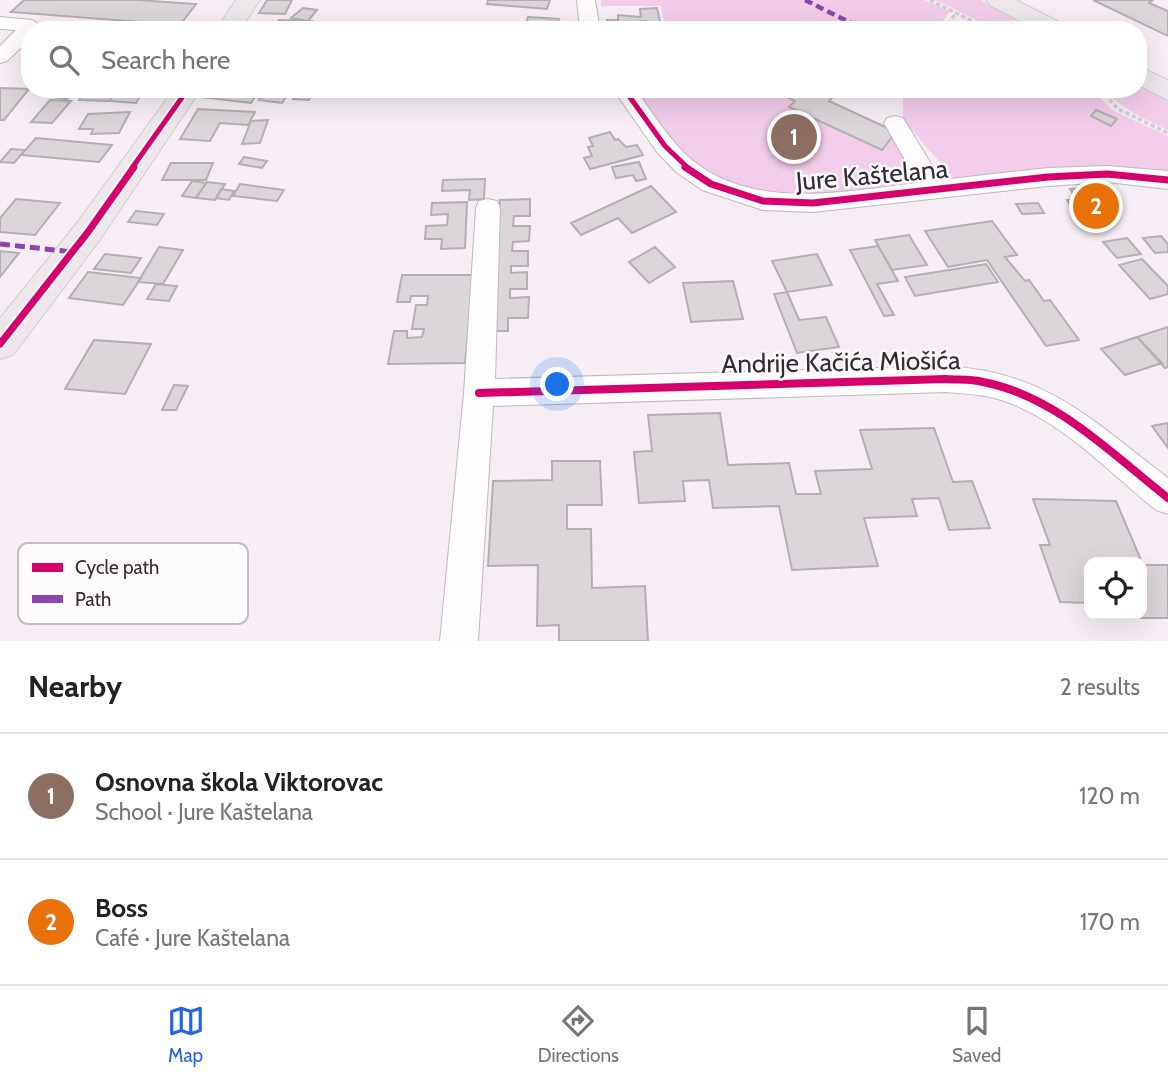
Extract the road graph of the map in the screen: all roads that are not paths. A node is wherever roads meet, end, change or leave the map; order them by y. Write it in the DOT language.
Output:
graph roads {
  1 [pos="248,0"];
  2 [pos="586,0"];
  3 [pos="998,0"];
  4 [pos="234,21"];
  5 [pos="589,21"];
  6 [pos="1039,21"];
  7 [pos="0,23"];
  8 [pos="21,25"];
  9 [pos="21,37"];
  10 [pos="0,57"];
  11 [pos="1147,79"];
  12 [pos="1168,91"];
  13 [pos="182,98"];
  14 [pos="630,98"];
  15 [pos="895,123"];
  16 [pos="1164,185"];
  17 [pos="935,191"];
  18 [pos="488,208"];
  19 [pos="0,344"];
  20 [pos="479,393"];
  21 [pos="1168,498"];
  22 [pos="458,641"];
  1 -- 4 [label="main road"];
  2 -- 5 [label="street"];
  3 -- 6 [label="main road"];
  7 -- 8 [label="street"];
  9 -- 10 [label="street"];
  11 -- 12 [label="main road"];
  13 -- 19 [label="main road"];
  14 -- 17 [label="street, Jure Kaštelana"];
  15 -- 17 [label="street"];
  16 -- 17 [label="street, Jure Kaštelana"];
  18 -- 20 [label="street"];
  20 -- 21 [label="street, Andrije Kačića Miošića"];
  20 -- 22 [label="street"];
}
